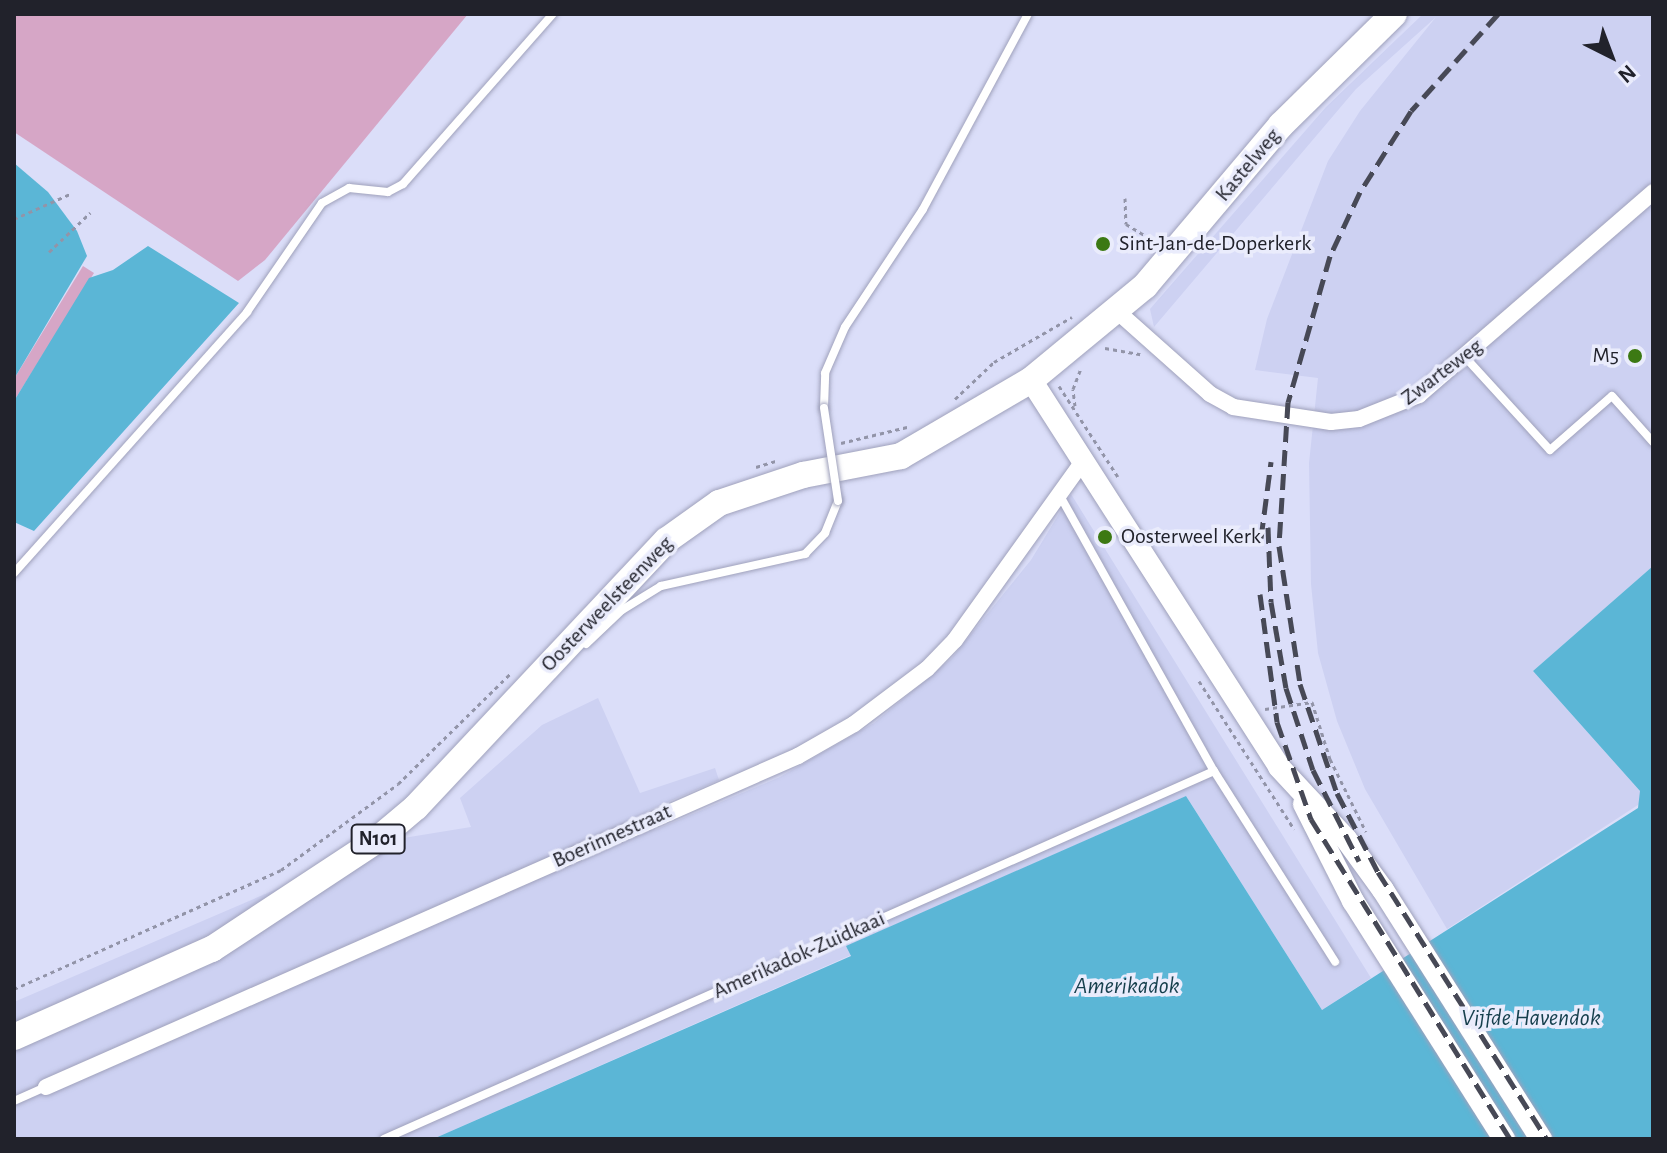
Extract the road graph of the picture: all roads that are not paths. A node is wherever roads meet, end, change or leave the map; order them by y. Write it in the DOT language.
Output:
graph roads {
  1 [pos="553,14"];
  2 [pos="1028,14"];
  3 [pos="1394,14"];
  4 [pos="1653,192"];
  5 [pos="1118,312"];
  6 [pos="1465,357"];
  7 [pos="1031,380"];
  8 [pos="1653,442"];
  9 [pos="1083,461"];
  10 [pos="1059,494"];
  11 [pos="14,573"];
  12 [pos="1214,771"];
  13 [pos="1299,792"];
  14 [pos="250,925"];
  15 [pos="1335,962"];
  16 [pos="14,1037"];
  17 [pos="46,1087"];
  18 [pos="14,1101"];
  19 [pos="384,1139"];
  20 [pos="1504,1139"];
  21 [pos="1541,1139"];
  1 -- 11 [label="lane"];
  2 -- 14 [label="lane, bridge"];
  3 -- 5 [label="main road, Kastelweg"];
  4 -- 6 [label="street, Zwarteweg"];
  5 -- 6 [label="street, Zwarteweg"];
  5 -- 7 [label="main road, Kastelweg"];
  6 -- 8 [label="lane"];
  7 -- 9 [label="main road"];
  7 -- 14 [label="main road, Oosterweelsteenweg / N101"];
  9 -- 10 [label="street, Boerinnestraat"];
  9 -- 13 [label="main road"];
  10 -- 12 [label="lane"];
  10 -- 17 [label="street, Boerinnestraat"];
  12 -- 15 [label="lane"];
  12 -- 19 [label="lane, Amerikadok-Zuidkaai"];
  13 -- 20 [label="main road"];
  13 -- 21 [label="main road"];
  14 -- 16 [label="main road, Oosterweelsteenweg / N101"];
  17 -- 18 [label="lane"];
}
